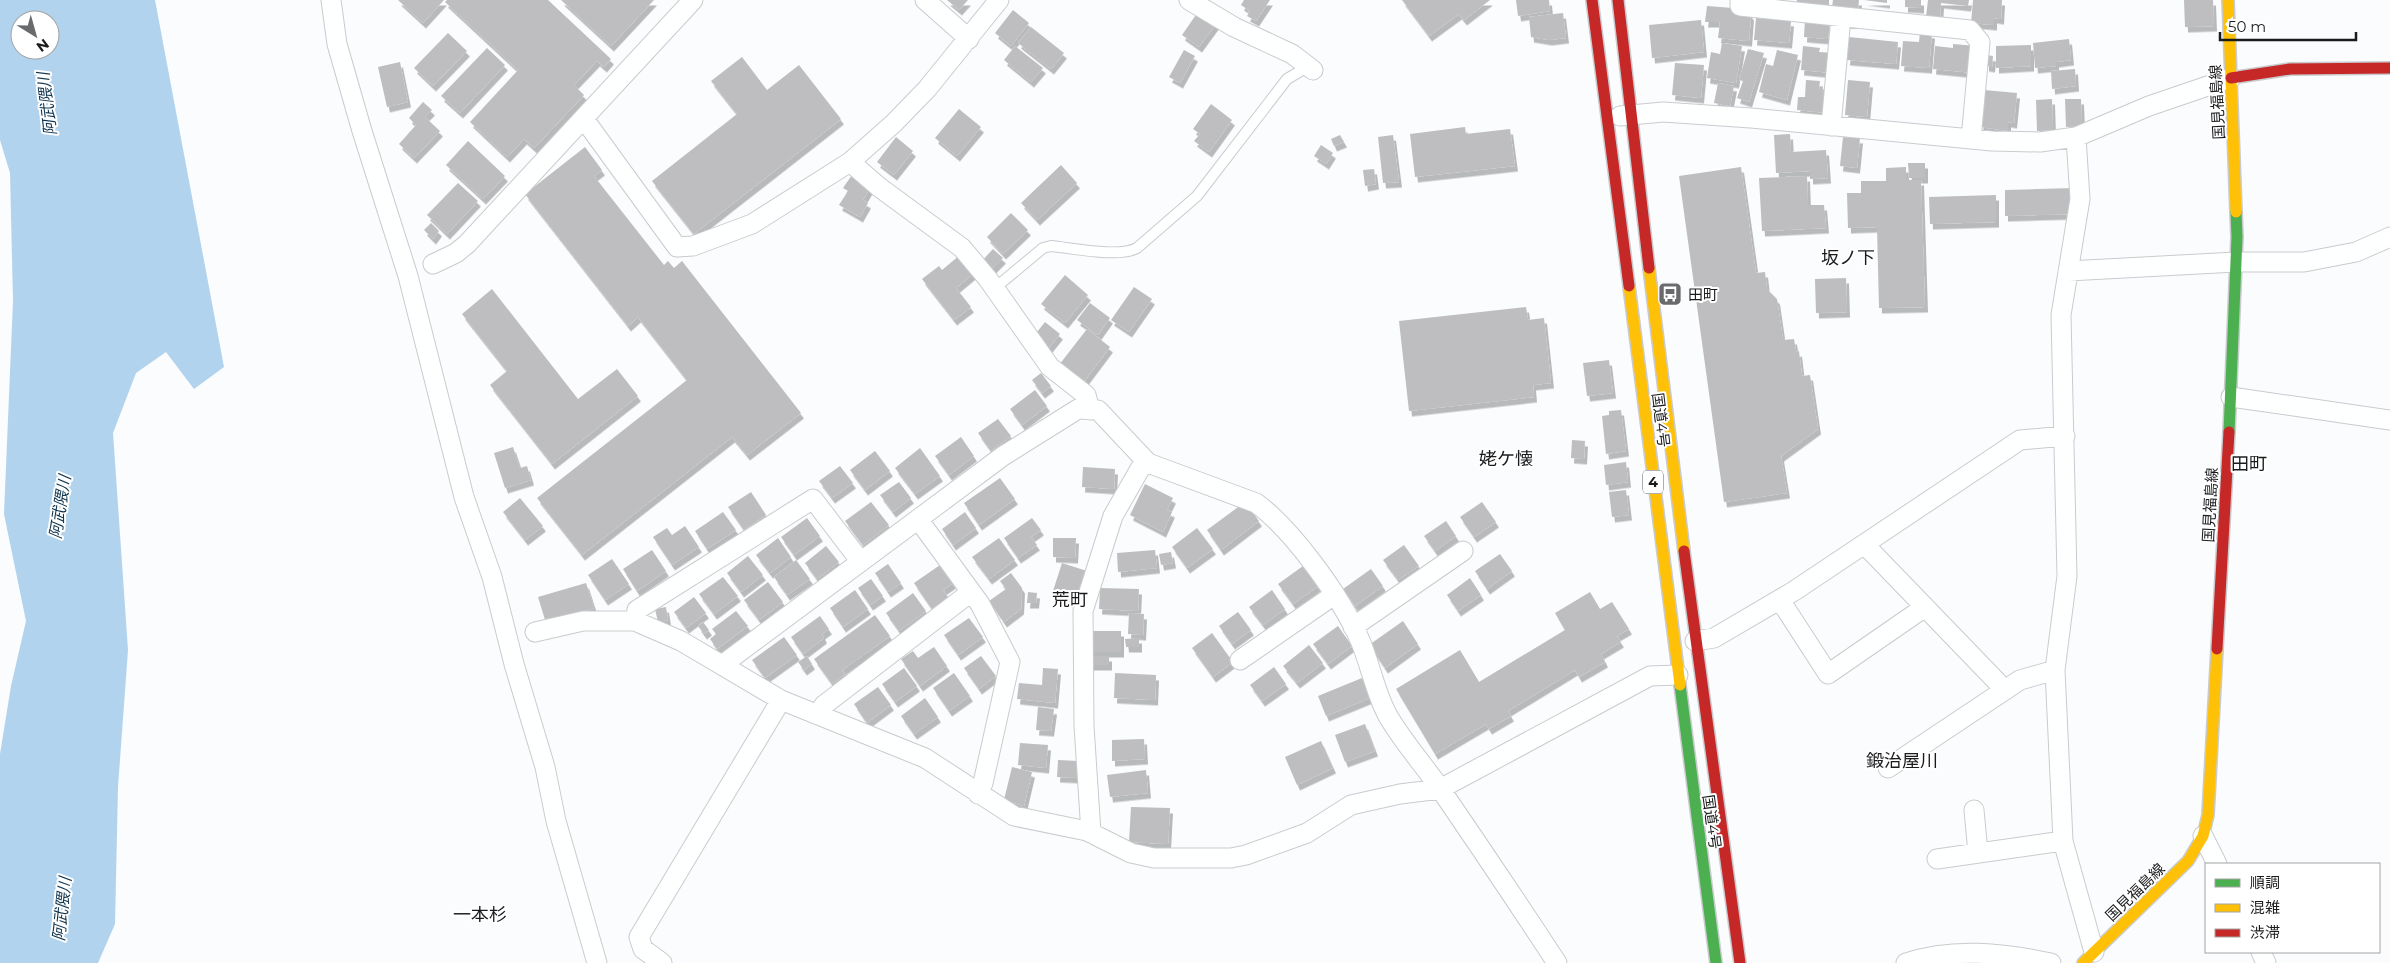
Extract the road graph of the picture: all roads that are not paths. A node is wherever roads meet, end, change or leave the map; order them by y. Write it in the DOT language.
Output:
graph roads {
  1 [pos="331,0"];
  2 [pos="693,0"];
  3 [pos="925,0"];
  4 [pos="999,0"];
  5 [pos="1189,0"];
  6 [pos="1592,0"];
  7 [pos="1618,0"];
  8 [pos="1740,0"];
  9 [pos="2228,0"];
  10 [pos="1841,17"];
  11 [pos="969,39"];
  12 [pos="1311,68"];
  13 [pos="2390,68"];
  14 [pos="2231,78"];
  15 [pos="1633,114"];
  16 [pos="1607,118"];
  17 [pos="584,119"];
  18 [pos="1831,126"];
  19 [pos="2076,137"];
  20 [pos="1971,139"];
  21 [pos="850,162"];
  22 [pos="2390,238"];
  23 [pos="2236,262"];
  24 [pos="433,264"];
  25 [pos="2068,271"];
  26 [pos="995,288"];
  27 [pos="2232,397"];
  28 [pos="1090,410"];
  29 [pos="2390,420"];
  30 [pos="2065,436"];
  31 [pos="1145,460"];
  32 [pos="918,520"];
  33 [pos="1865,545"];
  34 [pos="1463,551"];
  35 [pos="861,562"];
  36 [pos="971,592"];
  37 [pos="1334,595"];
  38 [pos="1780,600"];
  39 [pos="1925,607"];
  40 [pos="635,621"];
  41 [pos="1353,627"];
  42 [pos="535,632"];
  43 [pos="1695,641"];
  44 [pos="1240,660"];
  45 [pos="722,665"];
  46 [pos="2055,670"];
  47 [pos="1678,675"];
  48 [pos="2005,690"];
  49 [pos="781,700"];
  50 [pos="818,715"];
  51 [pos="1888,768"];
  52 [pos="1440,788"];
  53 [pos="978,794"];
  54 [pos="1974,810"];
  55 [pos="1091,833"];
  56 [pos="2203,836"];
  57 [pos="2063,841"];
  58 [pos="1978,853"];
  59 [pos="1937,859"];
  60 [pos="2216,863"];
  61 [pos="2089,958"];
  62 [pos="597,963"];
  63 [pos="662,963"];
  64 [pos="1557,963"];
  65 [pos="1716,963"];
  66 [pos="1740,963"];
  67 [pos="1906,963"];
  68 [pos="2051,963"];
  1 -- 62 [label="street"];
  2 -- 17 [label="street"];
  3 -- 11 [label="street"];
  4 -- 11 [label="street"];
  5 -- 12 [label="street"];
  6 -- 16 [label="main road, 国道4号 / 4"];
  7 -- 15 [label="main road, 国道4号 / 4"];
  8 -- 10 [label="street"];
  9 -- 14 [label="main road, 国見福島線"];
  10 -- 18 [label="street"];
  10 -- 20 [label="street"];
  11 -- 21 [label="street"];
  12 -- 26 [label="lane"];
  13 -- 14 [label="main road"];
  14 -- 19 [label="street"];
  14 -- 23 [label="main road, 国見福島線"];
  15 -- 16 [label="street"];
  15 -- 18 [label="street"];
  15 -- 43 [label="main road, 国道4号 / 4"];
  16 -- 47 [label="main road, 国道4号 / 4"];
  17 -- 21 [label="street"];
  17 -- 24 [label="street"];
  18 -- 20 [label="street"];
  19 -- 20 [label="street"];
  19 -- 25 [label="street"];
  21 -- 26 [label="street"];
  22 -- 23 [label="street"];
  23 -- 25 [label="street"];
  23 -- 27 [label="main road, 国見福島線"];
  25 -- 30 [label="street"];
  26 -- 28 [label="street"];
  27 -- 29 [label="street"];
  27 -- 56 [label="main road, 国見福島線"];
  28 -- 31 [label="street"];
  28 -- 32 [label="street"];
  30 -- 33 [label="street"];
  30 -- 46 [label="street"];
  31 -- 37 [label="street"];
  31 -- 55 [label="street"];
  32 -- 35 [label="street"];
  32 -- 36 [label="street"];
  33 -- 38 [label="street"];
  33 -- 39 [label="street"];
  34 -- 41 [label="street"];
  35 -- 40 [label="street"];
  35 -- 45 [label="street"];
  36 -- 50 [label="street"];
  36 -- 53 [label="street"];
  37 -- 41 [label="street"];
  37 -- 44 [label="street"];
  38 -- 39 [label="street"];
  38 -- 43 [label="street"];
  39 -- 48 [label="street"];
  40 -- 42 [label="street"];
  40 -- 45 [label="street"];
  41 -- 52 [label="street"];
  43 -- 66 [label="main road, 国道4号 / 4"];
  45 -- 49 [label="street"];
  46 -- 48 [label="street"];
  46 -- 57 [label="street"];
  47 -- 52 [label="street"];
  47 -- 65 [label="main road, 国道4号 / 4"];
  48 -- 51 [label="street"];
  49 -- 50 [label="street"];
  49 -- 63 [label="street"];
  50 -- 53 [label="street"];
  52 -- 55 [label="street"];
  52 -- 64 [label="street"];
  53 -- 55 [label="street"];
  54 -- 58 [label="street"];
  56 -- 60 [label="street"];
  56 -- 61 [label="main road, 国見福島線"];
  57 -- 58 [label="street"];
  57 -- 61 [label="street"];
  58 -- 59 [label="street"];
  67 -- 68 [label="street"];
}
